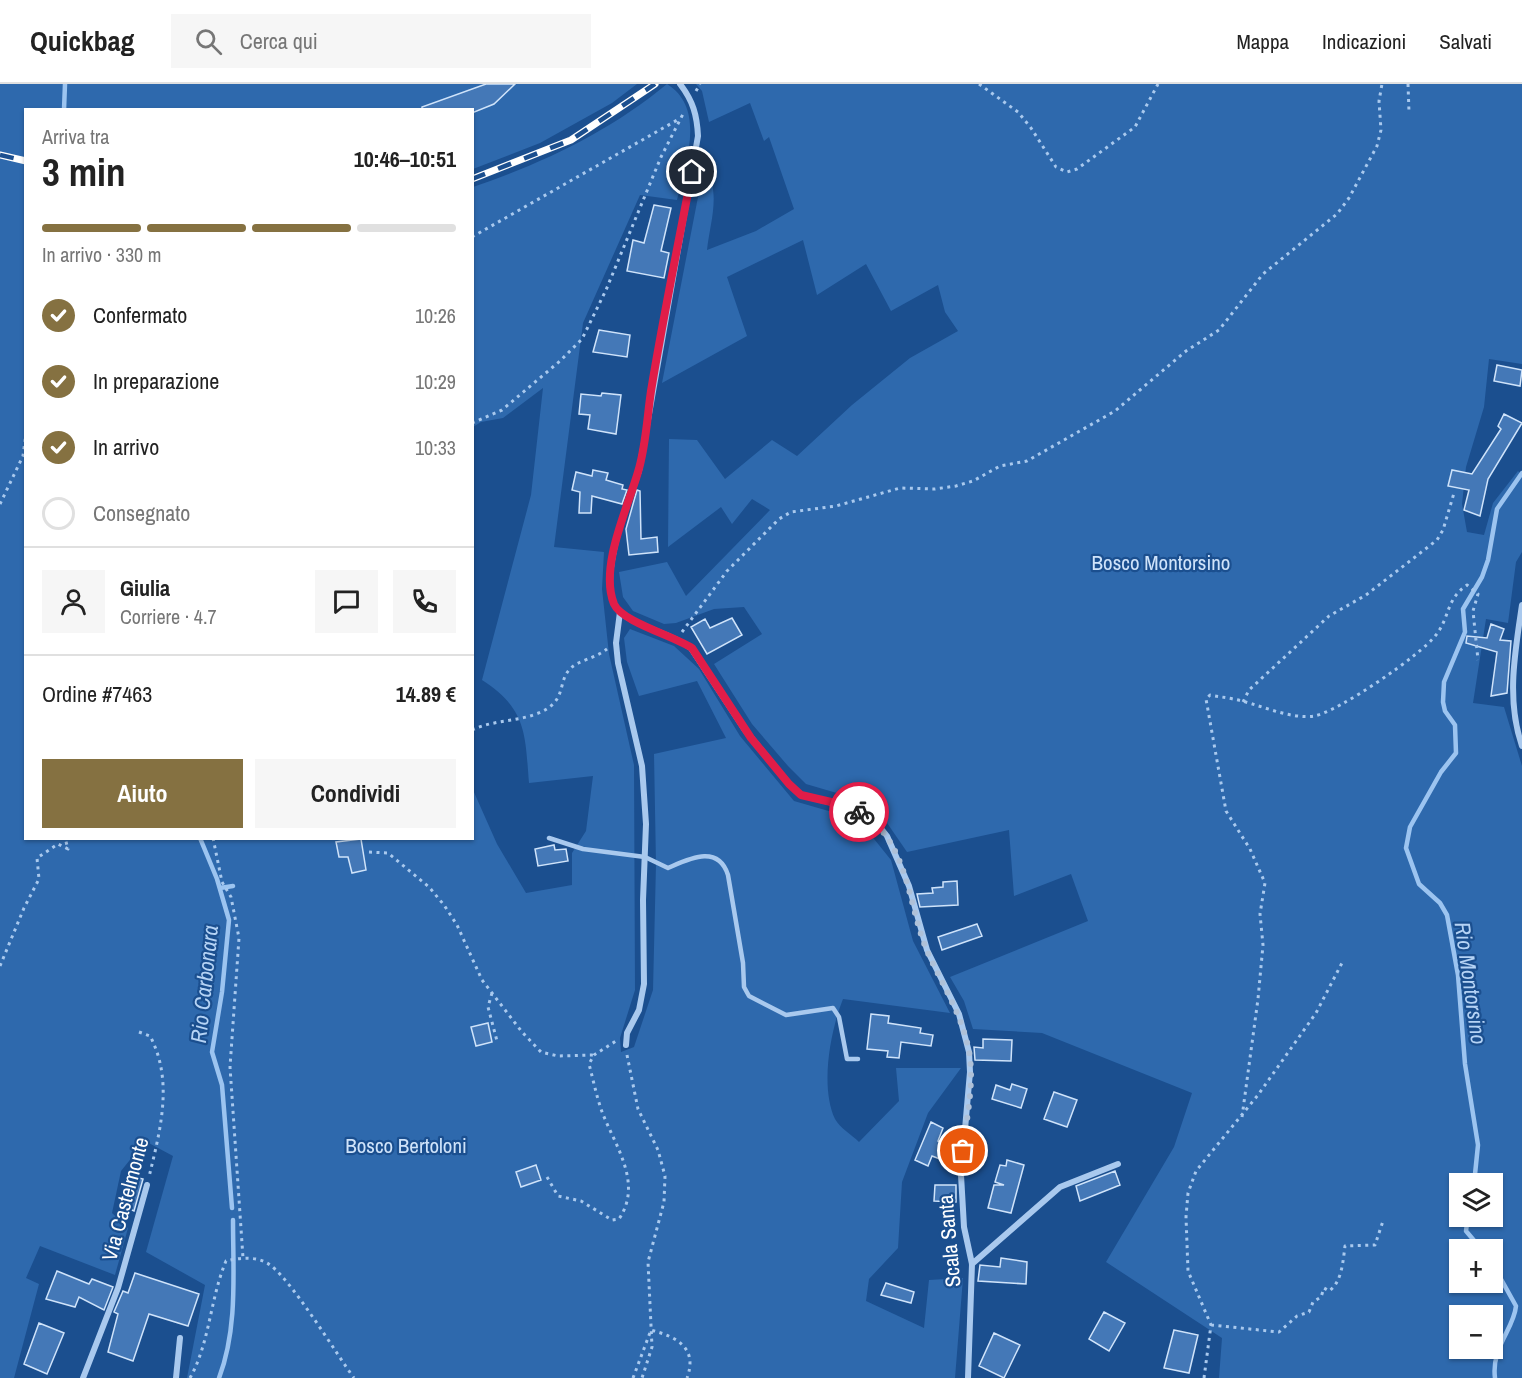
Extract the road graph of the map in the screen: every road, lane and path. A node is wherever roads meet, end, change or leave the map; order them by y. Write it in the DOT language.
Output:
graph roads {
  1 [pos="680,84"];
  2 [pos="979,84"];
  3 [pos="1158,84"];
  4 [pos="1382,84"];
  5 [pos="1408,84"];
  6 [pos="689,96"];
  7 [pos="1409,112"];
  8 [pos="680,118"];
  9 [pos="474,236"];
  10 [pos="474,422"];
  11 [pos="24,444"];
  12 [pos="1454,493"];
  13 [pos="0,504"];
  14 [pos="1522,605"];
  15 [pos="620,612"];
  16 [pos="678,639"];
  17 [pos="616,643"];
  18 [pos="1478,660"];
  19 [pos="1243,702"];
  20 [pos="474,729"];
  21 [pos="1522,746"];
  22 [pos="549,838"];
  23 [pos="66,840"];
  24 [pos="213,840"];
  25 [pos="369,852"];
  26 [pos="645,857"];
  27 [pos="1343,961"];
  28 [pos="0,966"];
  29 [pos="492,993"];
  30 [pos="139,1032"];
  31 [pos="627,1033"];
  32 [pos="497,1041"];
  33 [pos="626,1045"];
  34 [pos="594,1055"];
  35 [pos="858,1059"];
  36 [pos="1242,1117"];
  37 [pos="1118,1164"];
  38 [pos="547,1177"];
  39 [pos="147,1185"];
  40 [pos="1383,1221"];
  41 [pos="243,1258"];
  42 [pos="972,1264"];
  43 [pos="1211,1325"];
  44 [pos="651,1330"];
  45 [pos="180,1338"];
  46 [pos="83,1378"];
  47 [pos="176,1378"];
  48 [pos="190,1378"];
  49 [pos="354,1378"];
  50 [pos="633,1378"];
  51 [pos="642,1378"];
  52 [pos="687,1378"];
  53 [pos="968,1378"];
  54 [pos="1204,1378"];
  1 -- 6 [label="street"];
  2 -- 3 [label="path"];
  4 -- 16 [label="path"];
  5 -- 7 [label="path"];
  6 -- 8 [label="path"];
  6 -- 15 [label="street"];
  8 -- 9 [label="path"];
  8 -- 10 [label="path"];
  11 -- 13 [label="path"];
  12 -- 19 [label="path"];
  14 -- 21 [label="street"];
  15 -- 16 [label="street, Scala Santa"];
  15 -- 17 [label="street"];
  16 -- 42 [label="street, Scala Santa"];
  17 -- 20 [label="path"];
  17 -- 26 [label="street"];
  18 -- 19 [label="path"];
  19 -- 36 [label="path"];
  22 -- 26 [label="lane"];
  23 -- 28 [label="path"];
  24 -- 41 [label="path"];
  25 -- 29 [label="path"];
  26 -- 31 [label="street"];
  26 -- 35 [label="lane"];
  27 -- 36 [label="path"];
  29 -- 32 [label="path"];
  29 -- 34 [label="path"];
  30 -- 39 [label="path, Via Castelmonte"];
  31 -- 33 [label="street"];
  31 -- 34 [label="path"];
  33 -- 44 [label="path"];
  34 -- 38 [label="path"];
  36 -- 43 [label="path"];
  37 -- 42 [label="street"];
  39 -- 46 [label="street, Via Castelmonte"];
  40 -- 43 [label="path"];
  41 -- 48 [label="path"];
  41 -- 49 [label="path"];
  42 -- 53 [label="street, Scala Santa"];
  43 -- 54 [label="path"];
  44 -- 50 [label="path"];
  44 -- 51 [label="path"];
  44 -- 52 [label="path"];
  45 -- 47 [label="street"];
}
